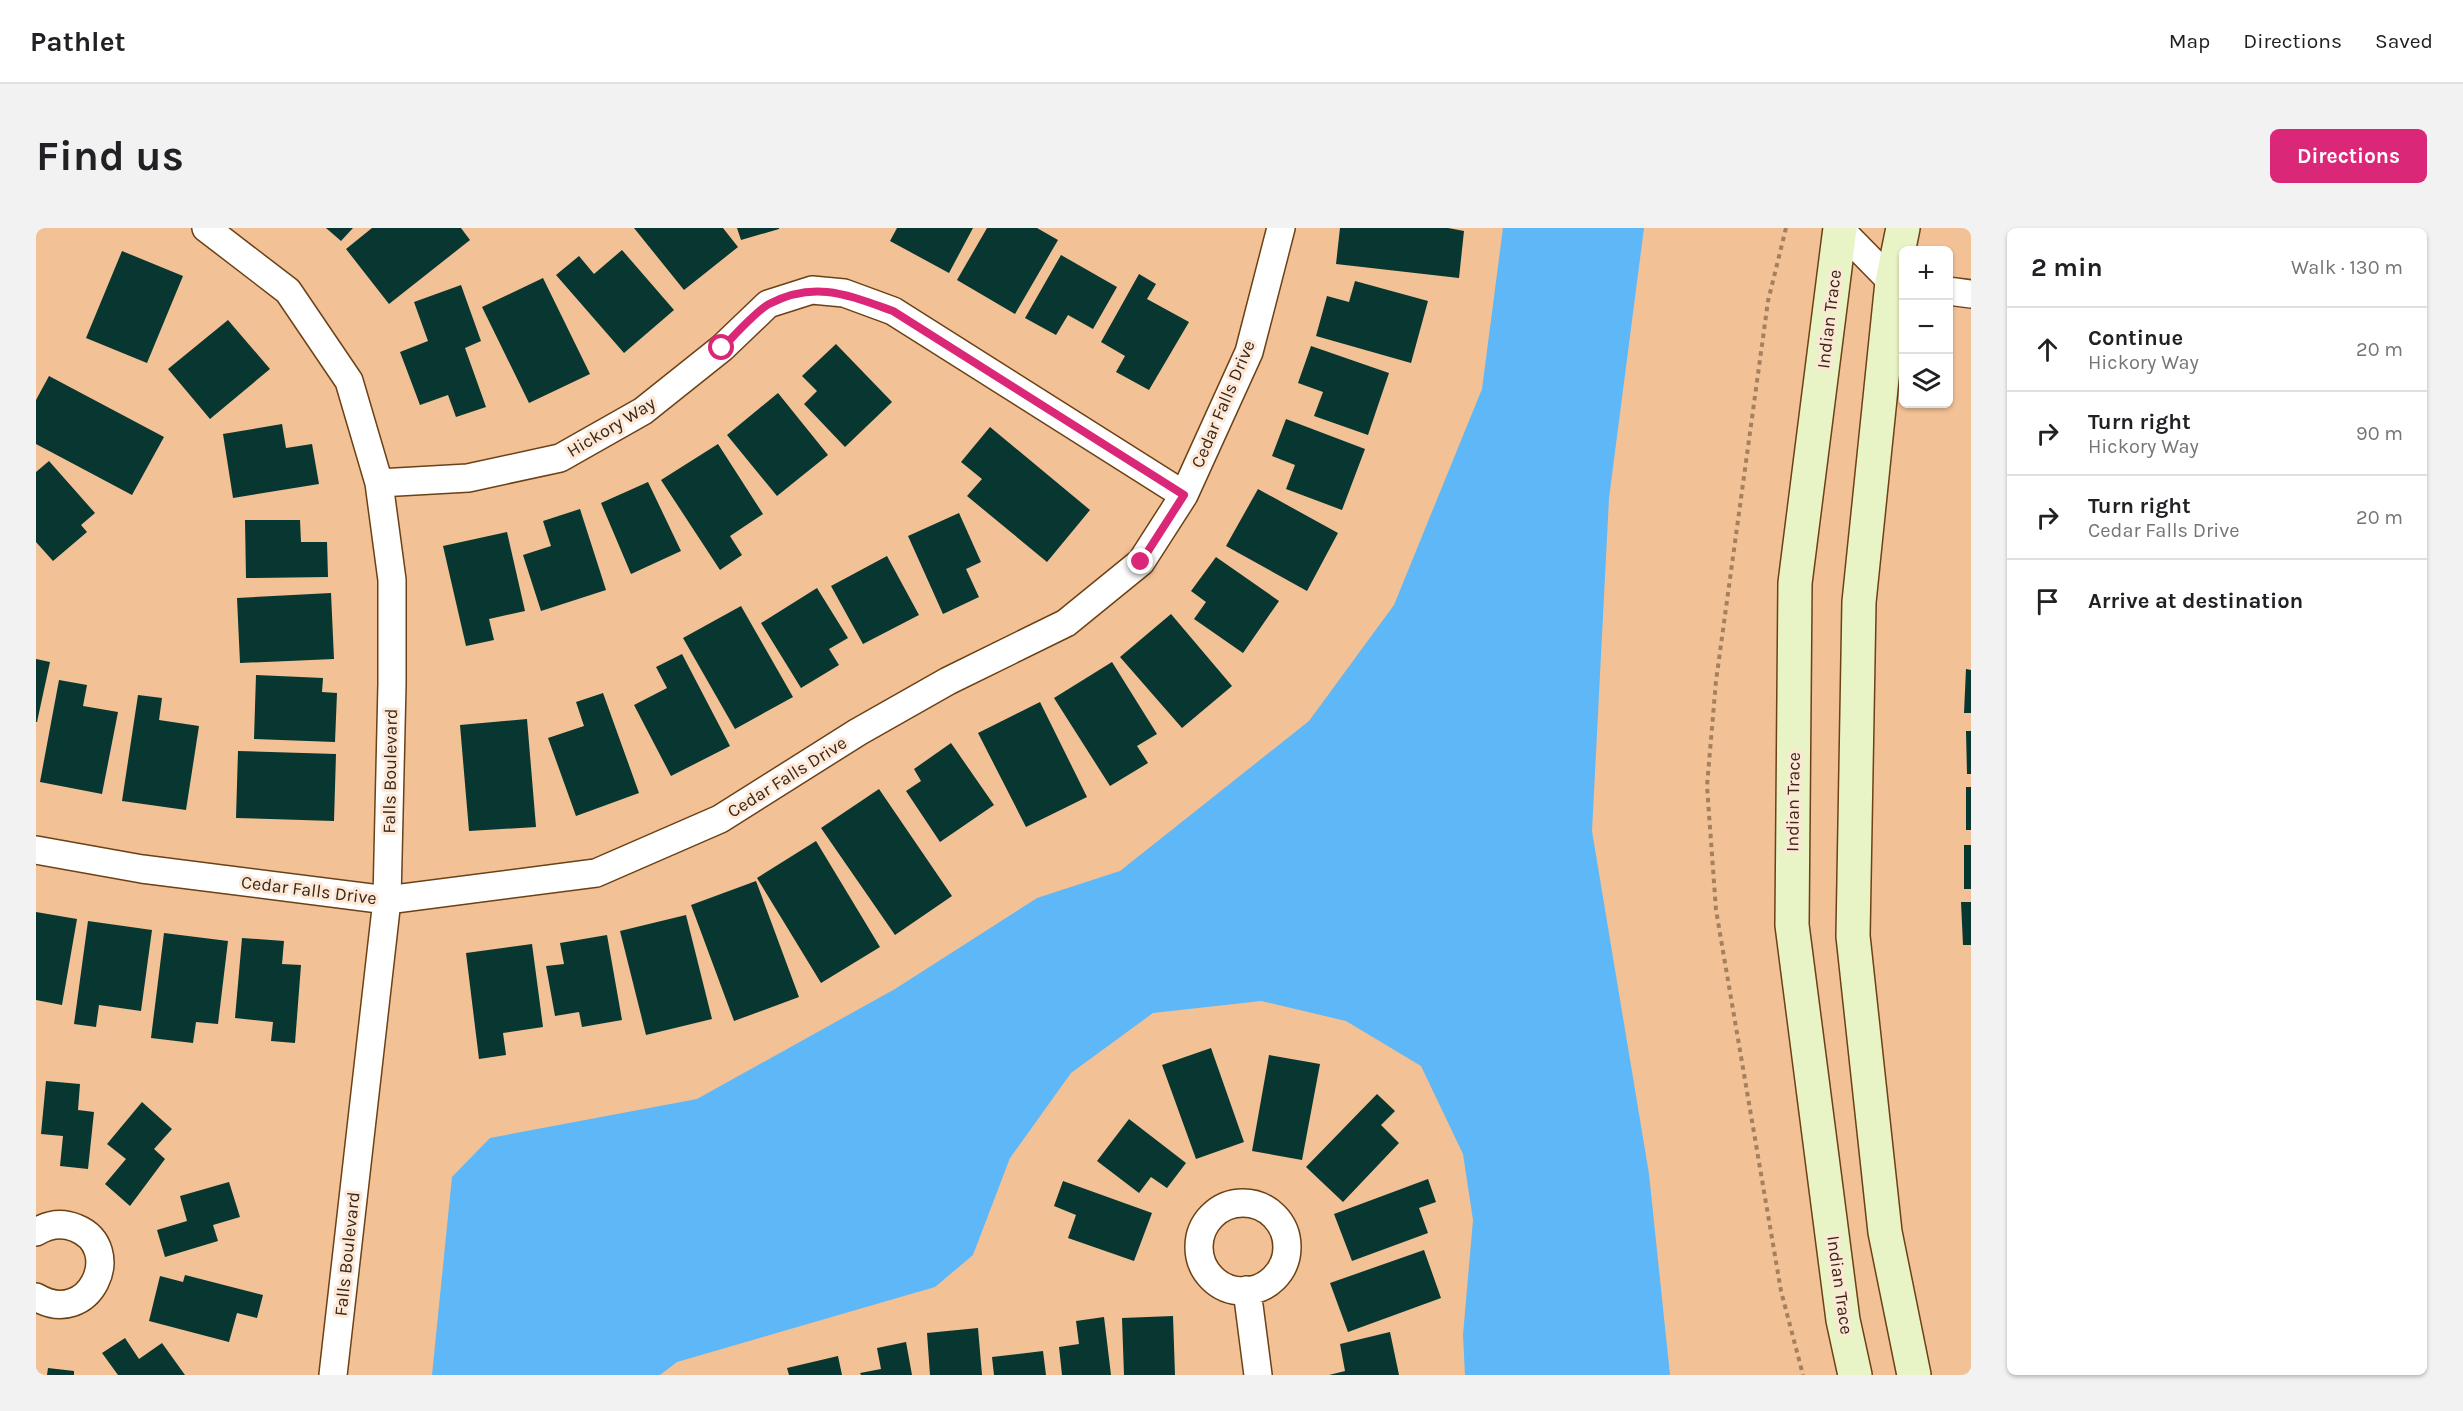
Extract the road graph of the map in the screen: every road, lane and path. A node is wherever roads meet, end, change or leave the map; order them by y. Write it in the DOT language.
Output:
graph roads {
  1 [pos="206,228"];
  2 [pos="1281,228"];
  3 [pos="1786,228"];
  4 [pos="1842,228"];
  5 [pos="1903,228"];
  6 [pos="1898,282"];
  7 [pos="1953,292"];
  8 [pos="1971,294"];
  9 [pos="379,483"];
  10 [pos="1184,495"];
  11 [pos="36,850"];
  12 [pos="387,900"];
  13 [pos="36,1232"];
  14 [pos="1247,1290"];
  15 [pos="36,1297"];
  16 [pos="333,1375"];
  17 [pos="1258,1375"];
  18 [pos="1803,1375"];
  19 [pos="1855,1375"];
  20 [pos="1914,1375"];
  1 -- 9 [label="street, Falls Boulevard"];
  2 -- 10 [label="street, Cedar Falls Drive"];
  3 -- 18 [label="path"];
  4 -- 6 [label="street"];
  4 -- 19 [label="main road, Indian Trace"];
  5 -- 6 [label="main road"];
  6 -- 20 [label="main road"];
  7 -- 8 [label="street"];
  9 -- 10 [label="street, Hickory Way"];
  9 -- 12 [label="street, Falls Boulevard"];
  10 -- 12 [label="street, Cedar Falls Drive"];
  11 -- 12 [label="street, Cedar Falls Drive"];
  12 -- 16 [label="street, Falls Boulevard"];
  13 -- 15 [label="street"];
  14 -- 17 [label="street"];
}
